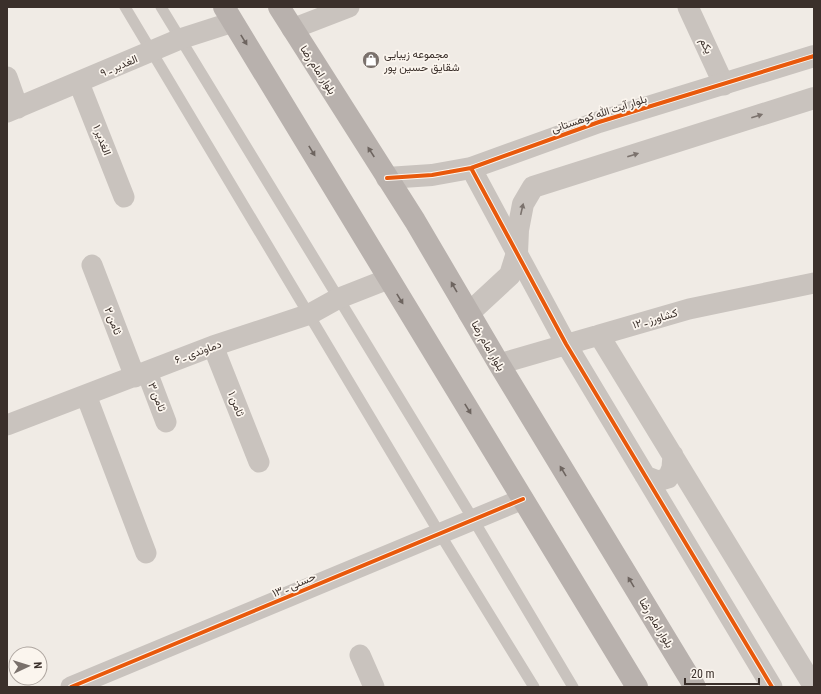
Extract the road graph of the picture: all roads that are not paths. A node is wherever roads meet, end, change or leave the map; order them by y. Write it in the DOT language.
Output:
graph roads {
  1 [pos="125,7"];
  2 [pos="161,7"];
  3 [pos="279,7"];
  4 [pos="349,7"];
  5 [pos="688,7"];
  6 [pos="228,14"];
  7 [pos="292,29"];
  8 [pos="180,39"];
  9 [pos="152,52"];
  10 [pos="814,56"];
  11 [pos="7,77"];
  12 [pos="79,83"];
  13 [pos="724,85"];
  14 [pos="814,98"];
  15 [pos="13,110"];
  16 [pos="471,168"];
  17 [pos="388,178"];
  18 [pos="124,198"];
  19 [pos="517,253"];
  20 [pos="92,265"];
  21 [pos="388,279"];
  22 [pos="814,283"];
  23 [pos="337,299"];
  24 [pos="469,313"];
  25 [pos="310,314"];
  26 [pos="599,335"];
  27 [pos="566,344"];
  28 [pos="213,346"];
  29 [pos="499,364"];
  30 [pos="141,374"];
  31 [pos="86,395"];
  32 [pos="166,422"];
  33 [pos="7,425"];
  34 [pos="673,455"];
  35 [pos="259,462"];
  36 [pos="645,476"];
  37 [pos="694,489"];
  38 [pos="523,499"];
  39 [pos="668,514"];
  40 [pos="473,519"];
  41 [pos="440,534"];
  42 [pos="146,553"];
  43 [pos="360,655"];
  44 [pos="71,687"];
  45 [pos="374,687"];
  46 [pos="534,687"];
  47 [pos="573,687"];
  48 [pos="638,687"];
  49 [pos="695,687"];
  50 [pos="772,687"];
  51 [pos="814,687"];
  1 -- 9 [label="lane"];
  2 -- 8 [label="lane"];
  3 -- 7 [label="main road, بلوار امام رضا"];
  4 -- 7 [label="street"];
  5 -- 13 [label="street, یکم"];
  6 -- 8 [label="street, الغدیر ـ ۹"];
  6 -- 21 [label="main road, one-way"];
  17 -- 7 [label="main road, بلوار امام رضا, one-way"];
  8 -- 9 [label="street, الغدیر ـ ۹"];
  8 -- 23 [label="lane"];
  9 -- 12 [label="street, الغدیر ـ ۹"];
  9 -- 25 [label="lane"];
  10 -- 13 [label="street, بلوار آیت الله کوهستانی"];
  11 -- 15 [label="street"];
  12 -- 15 [label="street, الغدیر ـ ۹"];
  12 -- 18 [label="street, الغدیر ۱"];
  13 -- 16 [label="street, بلوار آیت الله کوهستانی"];
  19 -- 14 [label="street, one-way"];
  16 -- 17 [label="street, بلوار آیت الله کوهستانی"];
  16 -- 19 [label="street"];
  24 -- 17 [label="main road, بلوار امام رضا, one-way"];
  19 -- 24 [label="street"];
  19 -- 27 [label="street"];
  20 -- 30 [label="street, ثامن ۲"];
  21 -- 23 [label="street, دماوندی ـ ۶"];
  21 -- 38 [label="main road, one-way"];
  22 -- 26 [label="street, کشاورز ـ ۱۲"];
  23 -- 25 [label="street, دماوندی ـ ۶"];
  23 -- 40 [label="lane"];
  24 -- 29 [label="main road, بلوار امام رضا"];
  25 -- 28 [label="street, دماوندی ـ ۶"];
  25 -- 41 [label="lane"];
  26 -- 27 [label="street, کشاورز ـ ۱۲"];
  26 -- 34 [label="street"];
  27 -- 29 [label="street, کشاورز ـ ۱۲"];
  27 -- 36 [label="street"];
  28 -- 30 [label="street, دماوندی ـ ۶"];
  28 -- 35 [label="street, ثامن ۱"];
  49 -- 29 [label="main road, بلوار امام رضا, one-way"];
  30 -- 31 [label="street, دماوندی ـ ۶"];
  30 -- 32 [label="street, ثامن ۳"];
  31 -- 33 [label="street, دماوندی ـ ۶"];
  31 -- 42 [label="street"];
  34 -- 36 [label="street"];
  34 -- 37 [label="street"];
  36 -- 39 [label="street"];
  37 -- 39 [label="street"];
  37 -- 51 [label="street"];
  38 -- 40 [label="street, حسنی ـ ۱۳"];
  38 -- 48 [label="main road"];
  39 -- 50 [label="street"];
  40 -- 41 [label="street, حسنی ـ ۱۳"];
  40 -- 47 [label="lane"];
  41 -- 44 [label="street, حسنی ـ ۱۳"];
  41 -- 46 [label="lane"];
  43 -- 45 [label="street"];
}
